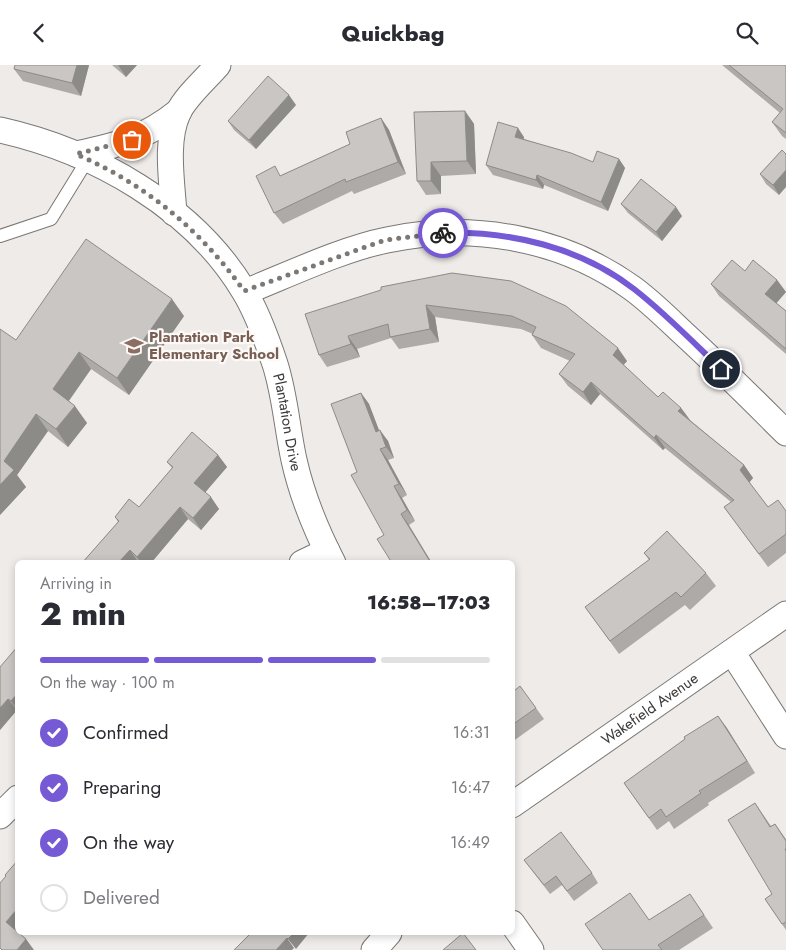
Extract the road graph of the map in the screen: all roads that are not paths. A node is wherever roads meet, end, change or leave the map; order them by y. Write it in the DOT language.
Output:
graph roads {
  1 [pos="218,65"];
  2 [pos="179,111"];
  3 [pos="0,130"];
  4 [pos="82,156"];
  5 [pos="174,213"];
  6 [pos="0,236"];
  7 [pos="244,291"];
  8 [pos="786,433"];
  9 [pos="330,557"];
  10 [pos="316,560"];
  11 [pos="786,614"];
  12 [pos="732,652"];
  13 [pos="786,736"];
  14 [pos="15,801"];
  15 [pos="515,803"];
  16 [pos="0,816"];
  17 [pos="515,927"];
  18 [pos="387,935"];
  19 [pos="374,950"];
  20 [pos="531,950"];
  1 -- 2 [label="street"];
  2 -- 4 [label="street"];
  2 -- 5 [label="street"];
  3 -- 4 [label="street, Plantation Drive"];
  4 -- 5 [label="street, Plantation Drive"];
  4 -- 6 [label="lane"];
  5 -- 7 [label="street, Plantation Drive"];
  7 -- 8 [label="street"];
  7 -- 9 [label="street, Plantation Drive"];
  9 -- 10 [label="street"];
  11 -- 12 [label="street, Wakefield Avenue"];
  12 -- 13 [label="street"];
  12 -- 15 [label="street, Wakefield Avenue"];
  14 -- 16 [label="street"];
  17 -- 20 [label="street"];
  18 -- 19 [label="street"];
}
